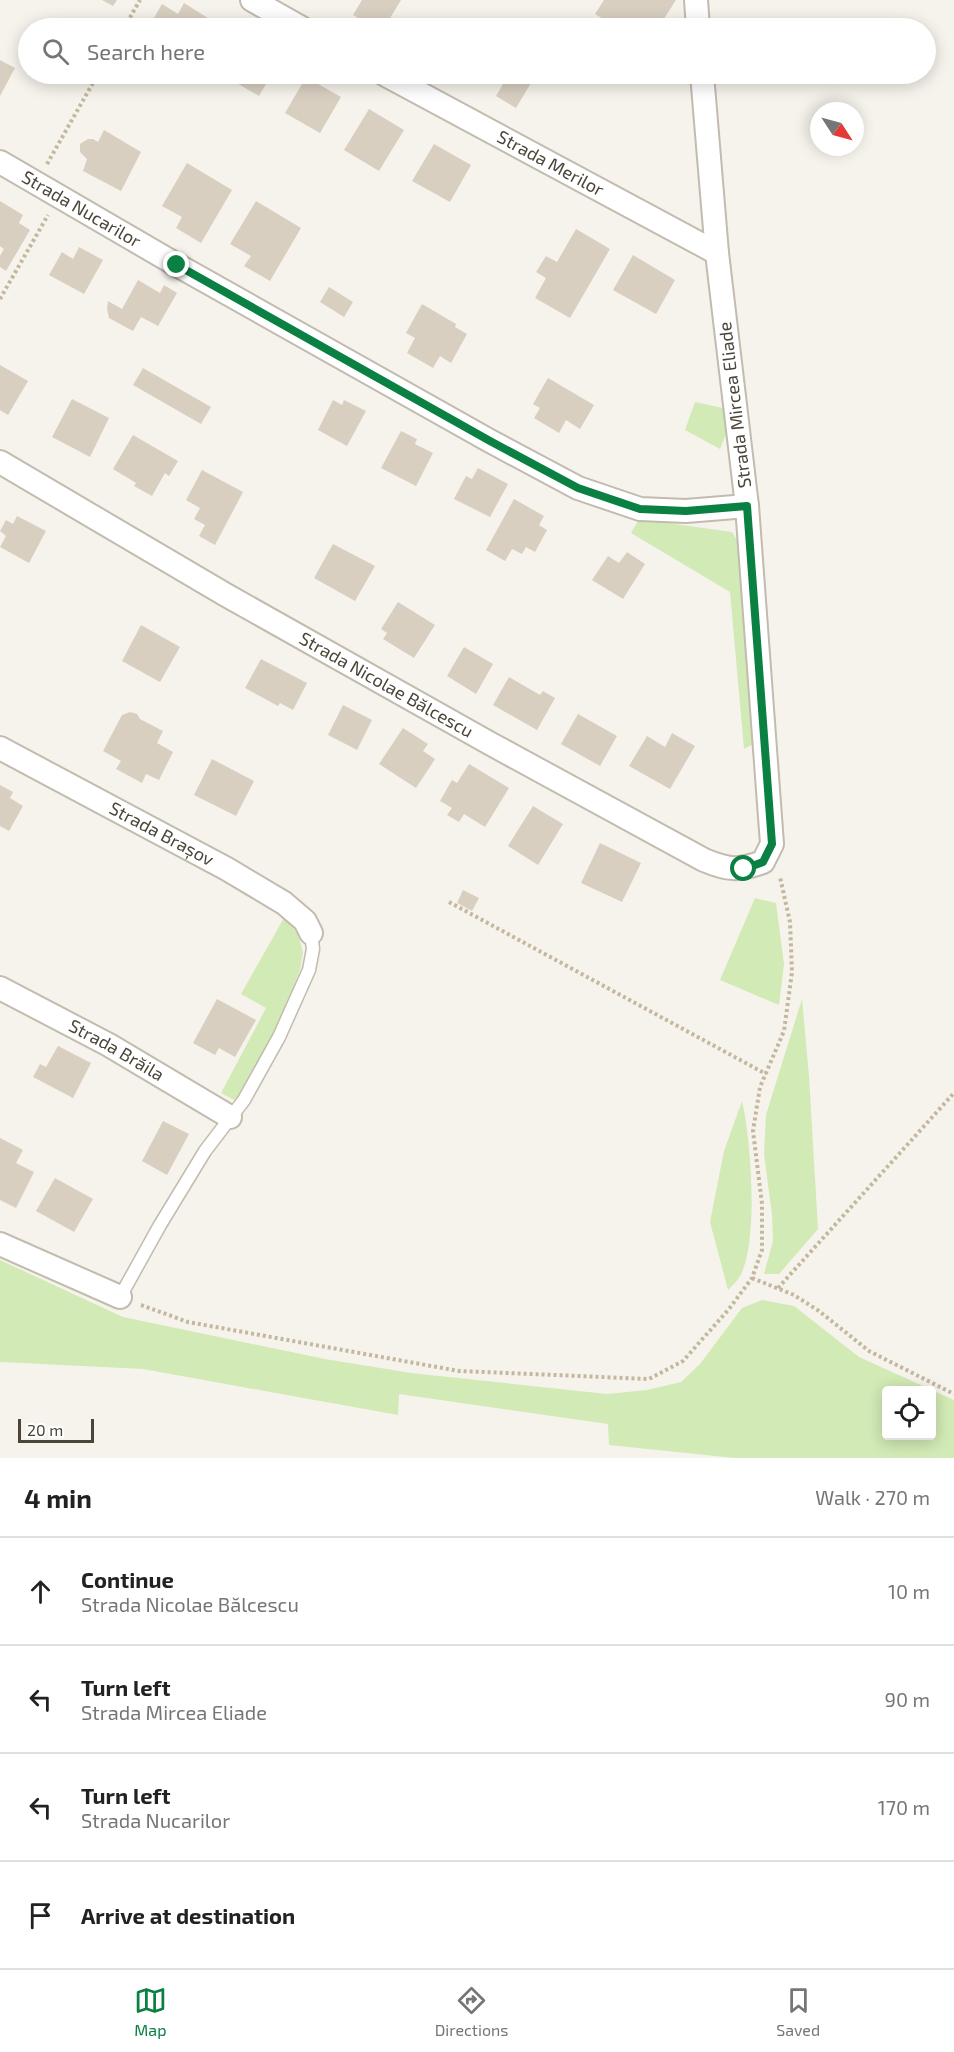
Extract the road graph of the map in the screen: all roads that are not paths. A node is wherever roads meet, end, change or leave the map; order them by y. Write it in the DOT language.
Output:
graph roads {
  1 [pos="252,0"];
  2 [pos="696,0"];
  3 [pos="284,18"];
  4 [pos="697,18"];
  5 [pos="403,84"];
  6 [pos="703,84"];
  7 [pos="0,162"];
  8 [pos="717,253"];
  9 [pos="0,462"];
  10 [pos="747,506"];
  11 [pos="0,748"];
  12 [pos="772,844"];
  13 [pos="311,933"];
  14 [pos="0,988"];
  15 [pos="230,1118"];
  16 [pos="0,1244"];
  17 [pos="120,1297"];
  1 -- 3 [label="street"];
  2 -- 4 [label="street"];
  5 -- 8 [label="street, Strada Merilor"];
  6 -- 8 [label="street, Strada Mircea Eliade"];
  7 -- 10 [label="street, Strada Nucarilor"];
  8 -- 10 [label="street, Strada Mircea Eliade"];
  9 -- 12 [label="street, Strada Nicolae Bălcescu"];
  10 -- 12 [label="street, Strada Mircea Eliade"];
  11 -- 13 [label="street, Strada Brașov"];
  13 -- 15 [label="lane"];
  14 -- 15 [label="street, Strada Brăila"];
  15 -- 17 [label="lane"];
  16 -- 17 [label="street"];
}
